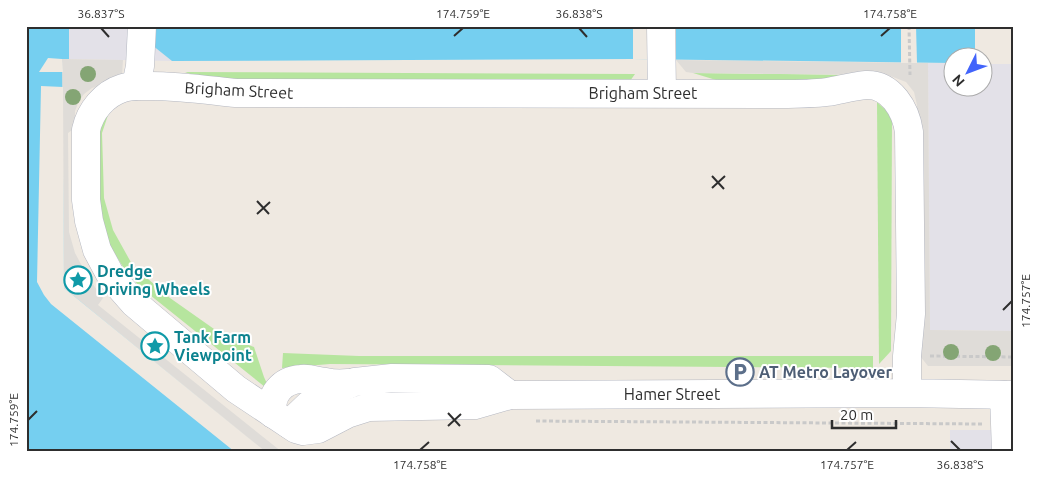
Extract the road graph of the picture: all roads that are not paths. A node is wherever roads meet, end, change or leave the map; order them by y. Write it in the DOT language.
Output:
graph roads {
  1 [pos="142,26"];
  2 [pos="660,26"];
  3 [pos="136,86"];
  4 [pos="662,93"];
  5 [pos="96,107"];
  6 [pos="907,393"];
  7 [pos="510,394"];
  8 [pos="1009,395"];
  9 [pos="281,419"];
  10 [pos="1006,452"];
  1 -- 3 [label="street"];
  2 -- 4 [label="street"];
  3 -- 4 [label="street, Brigham Street"];
  3 -- 5 [label="street, Brigham Street"];
  4 -- 6 [label="street, Brigham Street"];
  5 -- 9 [label="street, Hamer Street"];
  6 -- 7 [label="street, Hamer Street"];
  6 -- 8 [label="street, Hamer Street"];
  7 -- 9 [label="street, Hamer Street"];
  7 -- 9 [label="street"];
  8 -- 10 [label="street"];
}
